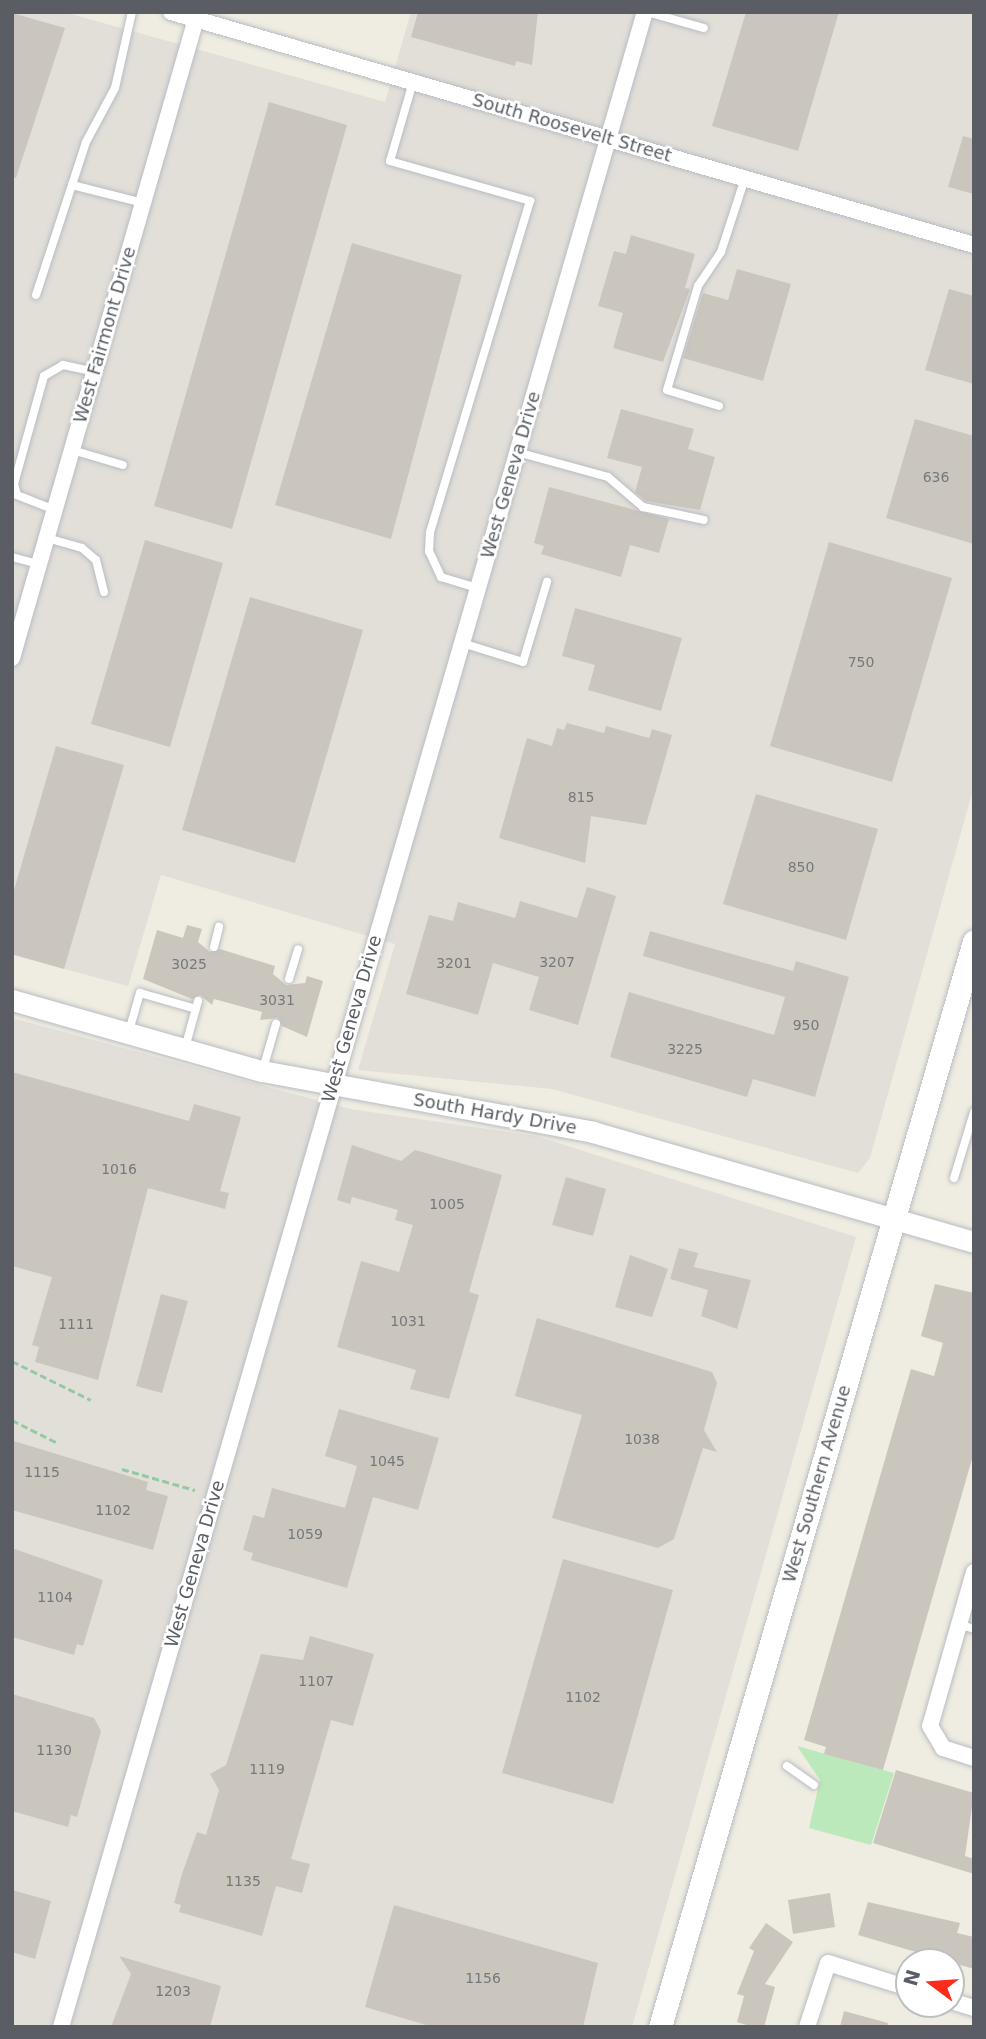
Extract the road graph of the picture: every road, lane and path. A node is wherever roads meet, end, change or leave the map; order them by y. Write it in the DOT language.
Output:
graph roads {
  1 [pos="132,12"];
  2 [pos="170,12"];
  3 [pos="646,12"];
  4 [pos="197,16"];
  5 [pos="704,28"];
  6 [pos="413,82"];
  7 [pos="609,138"];
  8 [pos="745,178"];
  9 [pos="72,185"];
  10 [pos="143,203"];
  11 [pos="974,245"];
  12 [pos="36,295"];
  13 [pos="95,372"];
  14 [pos="719,406"];
  15 [pos="72,450"];
  16 [pos="517,452"];
  17 [pos="123,465"];
  18 [pos="55,510"];
  19 [pos="704,520"];
  20 [pos="47,538"];
  21 [pos="12,557"];
  22 [pos="39,564"];
  23 [pos="547,582"];
  24 [pos="478,588"];
  25 [pos="104,592"];
  26 [pos="462,643"];
  27 [pos="12,658"];
  28 [pos="219,927"];
  29 [pos="974,941"];
  30 [pos="214,947"];
  31 [pos="298,949"];
  32 [pos="289,979"];
  33 [pos="12,1000"];
  34 [pos="276,1024"];
  35 [pos="128,1034"];
  36 [pos="185,1050"];
  37 [pos="262,1071"];
  38 [pos="333,1087"];
  39 [pos="973,1116"];
  40 [pos="954,1178"];
  41 [pos="893,1218"];
  42 [pos="974,1242"];
  43 [pos="12,1361"];
  44 [pos="91,1400"];
  45 [pos="12,1420"];
  46 [pos="58,1443"];
  47 [pos="122,1469"];
  48 [pos="195,1490"];
  49 [pos="974,1572"];
  50 [pos="966,1627"];
  51 [pos="974,1758"];
  52 [pos="787,1766"];
  53 [pos="814,1785"];
  54 [pos="895,1984"];
  55 [pos="61,2027"];
  56 [pos="660,2027"];
  57 [pos="807,2027"];
  1 -- 9 [label="lane"];
  2 -- 4 [label="street, South Roosevelt Street"];
  3 -- 5 [label="lane"];
  3 -- 7 [label="street, West Geneva Drive"];
  4 -- 6 [label="street, South Roosevelt Street"];
  4 -- 10 [label="street, West Fairmont Drive"];
  6 -- 7 [label="street, South Roosevelt Street"];
  6 -- 24 [label="lane"];
  7 -- 8 [label="street, South Roosevelt Street"];
  7 -- 16 [label="street, West Geneva Drive"];
  8 -- 11 [label="street, South Roosevelt Street"];
  8 -- 14 [label="lane"];
  9 -- 10 [label="lane"];
  9 -- 12 [label="lane"];
  10 -- 13 [label="street, West Fairmont Drive"];
  13 -- 15 [label="street, West Fairmont Drive"];
  13 -- 18 [label="lane"];
  15 -- 17 [label="lane"];
  15 -- 18 [label="street, West Fairmont Drive"];
  16 -- 19 [label="lane"];
  16 -- 24 [label="street, West Geneva Drive"];
  18 -- 20 [label="street, West Fairmont Drive"];
  20 -- 22 [label="street, West Fairmont Drive"];
  20 -- 25 [label="lane"];
  21 -- 22 [label="lane"];
  22 -- 27 [label="street, West Fairmont Drive"];
  23 -- 26 [label="lane"];
  24 -- 26 [label="street, West Geneva Drive"];
  26 -- 38 [label="street, West Geneva Drive"];
  28 -- 30 [label="lane"];
  29 -- 41 [label="main road, West Southern Avenue"];
  31 -- 32 [label="lane"];
  33 -- 35 [label="street, South Hardy Drive"];
  34 -- 37 [label="lane"];
  35 -- 36 [label="street, South Hardy Drive"];
  35 -- 36 [label="lane"];
  36 -- 37 [label="street, South Hardy Drive"];
  37 -- 38 [label="street, South Hardy Drive"];
  38 -- 41 [label="street, South Hardy Drive"];
  38 -- 55 [label="street, West Geneva Drive"];
  39 -- 40 [label="lane"];
  41 -- 42 [label="street, South Hardy Drive"];
  41 -- 56 [label="main road, West Southern Avenue"];
  43 -- 44 [label="path"];
  45 -- 46 [label="path"];
  47 -- 48 [label="path"];
  49 -- 50 [label="street"];
  50 -- 51 [label="street"];
  52 -- 53 [label="lane"];
  54 -- 57 [label="street"];
}
